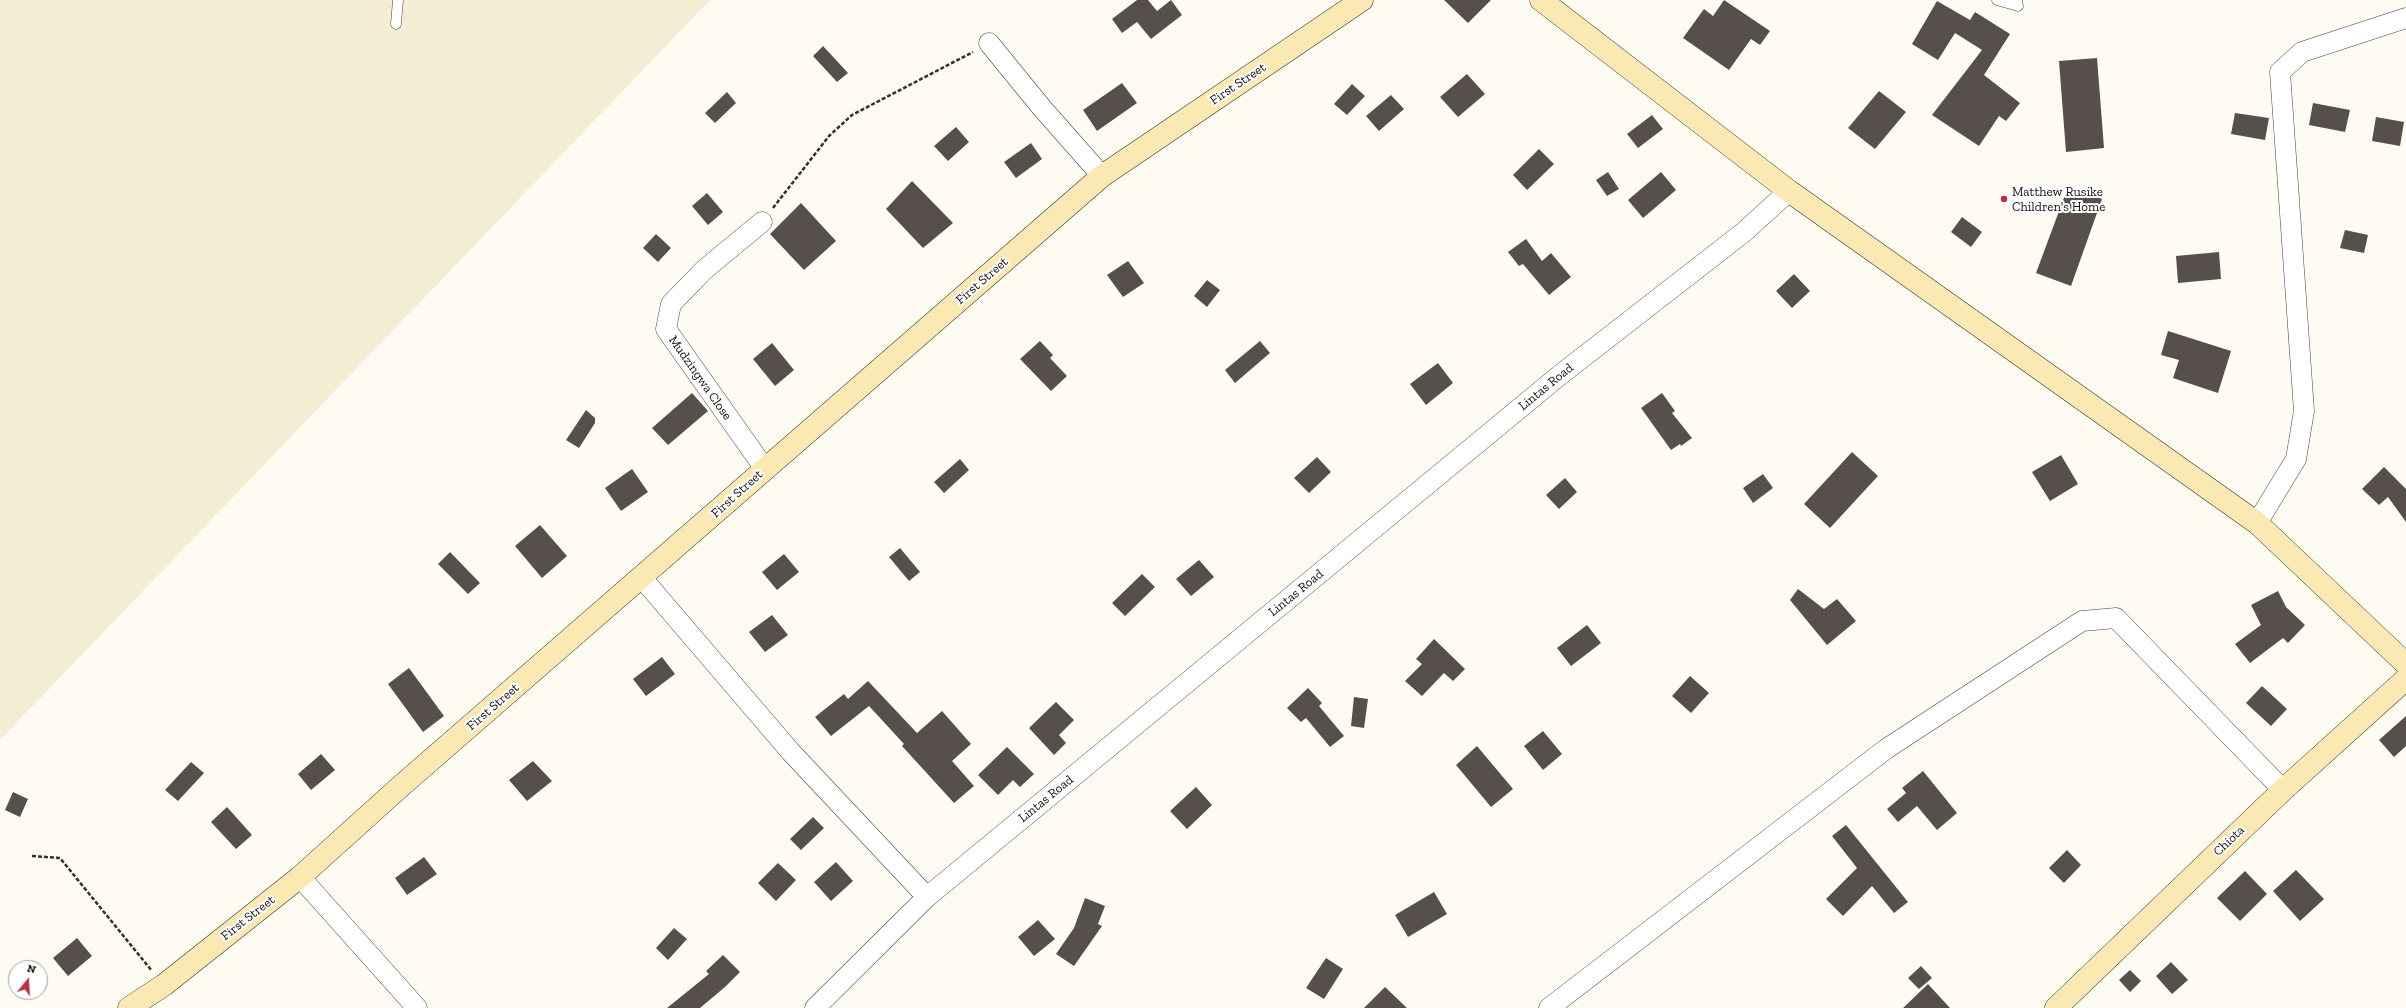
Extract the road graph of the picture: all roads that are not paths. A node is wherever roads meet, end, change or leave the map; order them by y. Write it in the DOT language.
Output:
graph roads {
  1 [pos="398,0"];
  2 [pos="1362,0"];
  3 [pos="1541,0"];
  4 [pos="1997,0"];
  5 [pos="2017,0"];
  6 [pos="2406,18"];
  7 [pos="396,24"];
  8 [pos="989,43"];
  9 [pos="1102,176"];
  10 [pos="1789,191"];
  11 [pos="762,222"];
  12 [pos="764,469"];
  13 [pos="2257,523"];
  14 [pos="642,578"];
  15 [pos="2406,664"];
  16 [pos="2406,678"];
  17 [pos="2283,790"];
  18 [pos="300,877"];
  19 [pos="927,896"];
  20 [pos="836,1001"];
  21 [pos="129,1008"];
  22 [pos="417,1008"];
  23 [pos="815,1008"];
  24 [pos="1549,1008"];
  25 [pos="2056,1008"];
  1 -- 7 [label="lane"];
  2 -- 9 [label="street, First Street"];
  3 -- 10 [label="street"];
  4 -- 5 [label="lane"];
  6 -- 13 [label="street"];
  8 -- 9 [label="street"];
  9 -- 12 [label="street, First Street"];
  10 -- 13 [label="street"];
  10 -- 19 [label="street, Lintas Road"];
  11 -- 12 [label="street, Mudzingwa Close"];
  12 -- 14 [label="street, First Street"];
  13 -- 15 [label="street"];
  14 -- 18 [label="street, First Street"];
  14 -- 19 [label="street"];
  16 -- 17 [label="street, Chiota"];
  17 -- 24 [label="street"];
  17 -- 25 [label="street, Chiota"];
  18 -- 21 [label="street, First Street"];
  18 -- 22 [label="street"];
  19 -- 20 [label="street, Lintas Road"];
  20 -- 23 [label="street, Lintas Road"];
}
